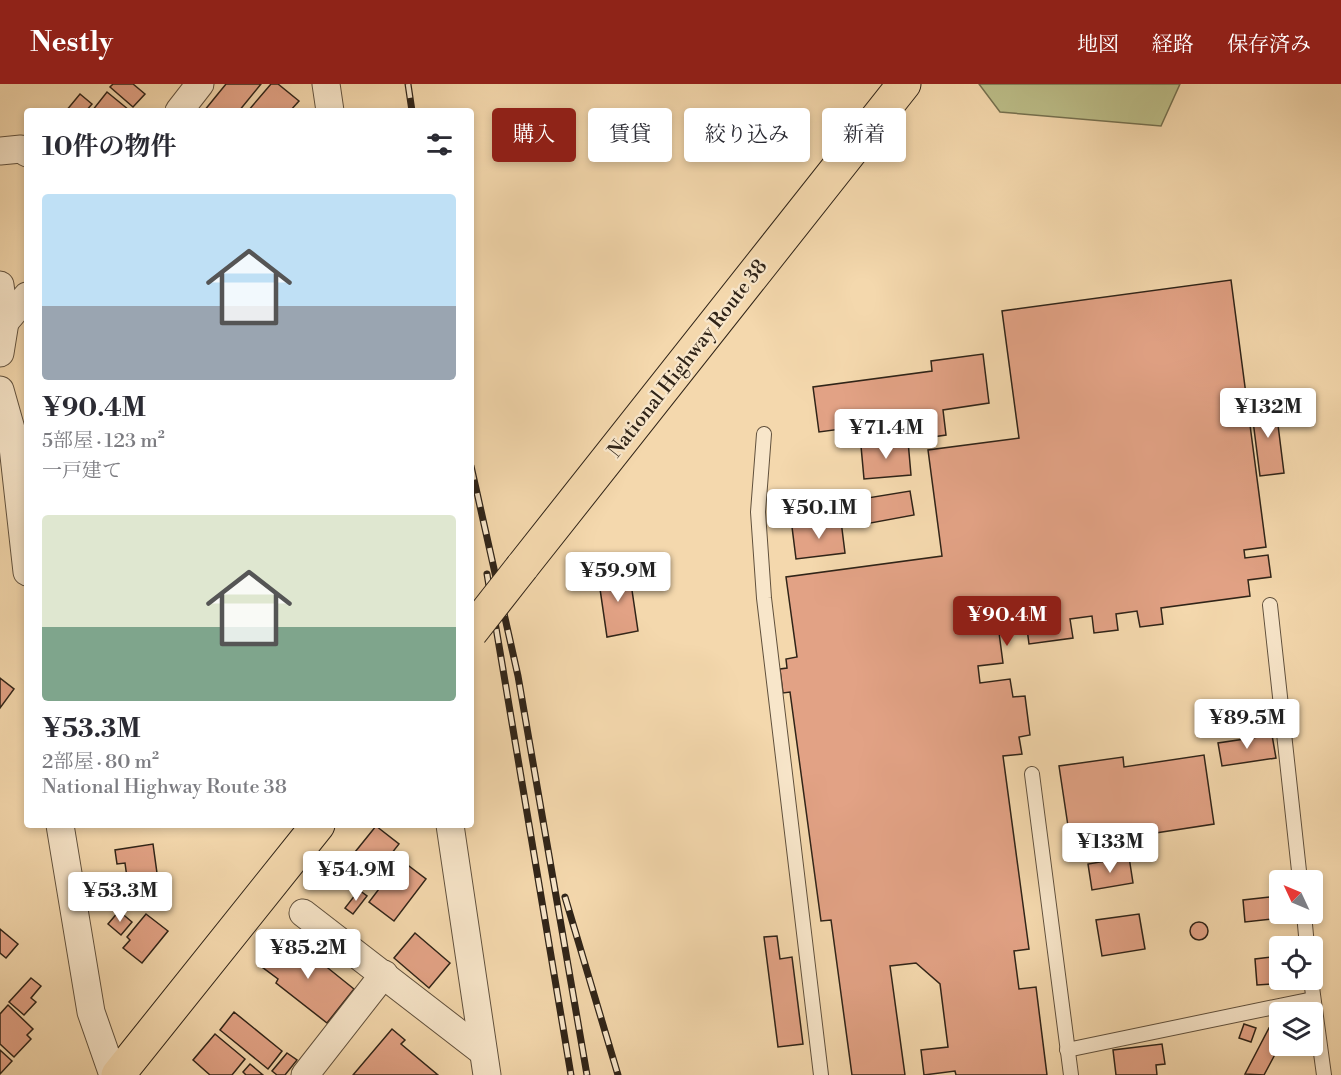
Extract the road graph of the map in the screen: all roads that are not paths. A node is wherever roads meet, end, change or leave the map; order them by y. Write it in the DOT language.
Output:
graph roads {
  1 [pos="200,84"];
  2 [pos="904,84"];
  3 [pos="180,108"];
  4 [pos="0,151"];
  5 [pos="24,151"];
  6 [pos="0,285"];
  7 [pos="24,300"];
  8 [pos="5,322"];
  9 [pos="0,353"];
  10 [pos="0,390"];
  11 [pos="764,434"];
  12 [pos="21,477"];
  13 [pos="24,524"];
  14 [pos="1270,605"];
  15 [pos="474,628"];
  16 [pos="1032,774"];
  17 [pos="60,828"];
  18 [pos="316,828"];
  19 [pos="450,828"];
  20 [pos="1299,870"];
  21 [pos="303,914"];
  22 [pos="384,974"];
  23 [pos="1312,990"];
  24 [pos="1313,999"];
  25 [pos="1067,1050"];
  26 [pos="485,1063"];
  27 [pos="113,1075"];
  28 [pos="118,1075"];
  29 [pos="305,1075"];
  30 [pos="821,1075"];
  31 [pos="1071,1075"];
  32 [pos="1324,1075"];
  1 -- 3 [label="street"];
  2 -- 15 [label="highway, National Highway Route 38, bridge"];
  4 -- 5 [label="street"];
  6 -- 8 [label="street"];
  7 -- 8 [label="street"];
  8 -- 9 [label="street"];
  10 -- 12 [label="street"];
  11 -- 30 [label="lane"];
  12 -- 13 [label="street"];
  14 -- 20 [label="lane"];
  16 -- 25 [label="lane"];
  17 -- 27 [label="street"];
  18 -- 28 [label="highway"];
  19 -- 26 [label="street"];
  21 -- 22 [label="street"];
  22 -- 26 [label="street"];
  22 -- 29 [label="street"];
  23 -- 24 [label="lane"];
  24 -- 25 [label="lane"];
  24 -- 32 [label="lane"];
  25 -- 31 [label="lane"];
}
